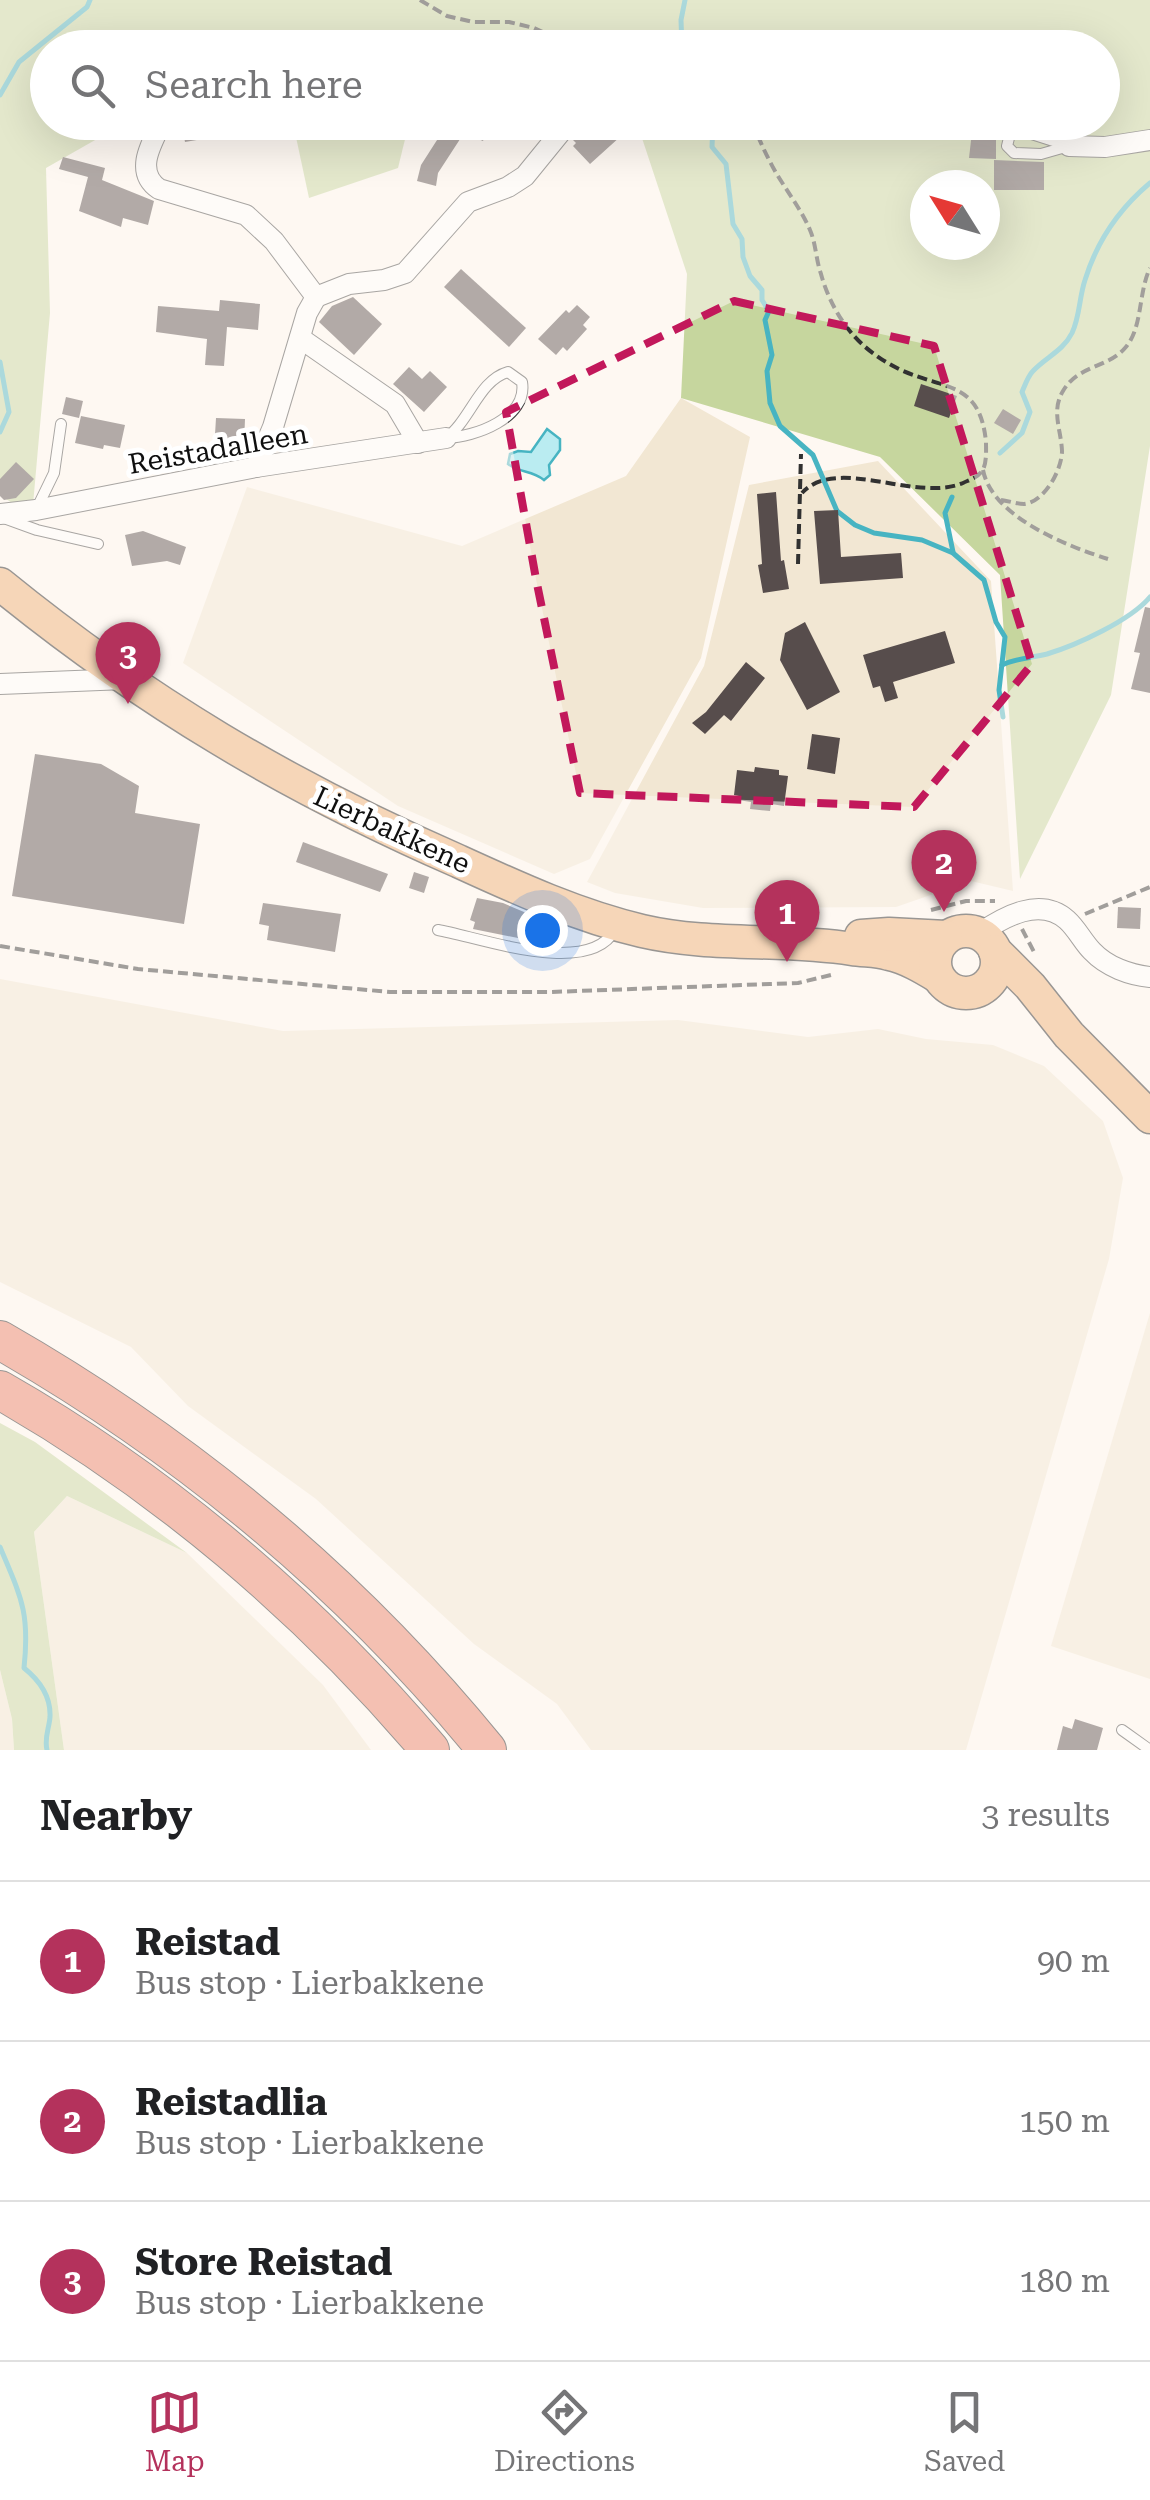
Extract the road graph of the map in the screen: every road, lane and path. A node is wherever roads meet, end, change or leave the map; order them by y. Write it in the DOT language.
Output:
graph roads {
  1 [pos="420,0"];
  2 [pos="538,30"];
  3 [pos="155,140"];
  4 [pos="554,140"];
  5 [pos="760,140"];
  6 [pos="1007,140"];
  7 [pos="1050,140"];
  8 [pos="1150,140"];
  9 [pos="1069,146"];
  10 [pos="1150,268"];
  11 [pos="316,296"];
  12 [pos="300,338"];
  13 [pos="61,424"];
  14 [pos="446,438"];
  15 [pos="418,444"];
  16 [pos="801,454"];
  17 [pos="256,467"];
  18 [pos="983,470"];
  19 [pos="802,493"];
  20 [pos="1002,500"];
  21 [pos="36,510"];
  22 [pos="0,515"];
  23 [pos="98,544"];
  24 [pos="1108,560"];
  25 [pos="798,564"];
  26 [pos="0,584"];
  27 [pos="124,679"];
  28 [pos="0,684"];
  29 [pos="1150,887"];
  30 [pos="922,912"];
  31 [pos="1010,913"];
  32 [pos="1071,924"];
  33 [pos="618,925"];
  34 [pos="438,930"];
  35 [pos="946,937"];
  36 [pos="988,942"];
  37 [pos="0,946"];
  38 [pos="839,958"];
  39 [pos="938,976"];
  40 [pos="1150,978"];
  41 [pos="974,992"];
  42 [pos="1068,1035"];
  43 [pos="1150,1117"];
  44 [pos="0,1340"];
  45 [pos="0,1390"];
  46 [pos="1122,1730"];
  47 [pos="430,1750"];
  48 [pos="487,1750"];
  49 [pos="1150,1750"];
  1 -- 2 [label="path"];
  3 -- 11 [label="street"];
  4 -- 11 [label="street"];
  5 -- 18 [label="path"];
  6 -- 9 [label="lane"];
  7 -- 9 [label="lane"];
  8 -- 9 [label="street"];
  10 -- 20 [label="path"];
  11 -- 12 [label="street"];
  12 -- 15 [label="street"];
  12 -- 17 [label="street"];
  13 -- 21 [label="lane"];
  14 -- 14 [label="lane, Reistadalleen"];
  14 -- 15 [label="street, Reistadalleen"];
  15 -- 17 [label="street, Reistadalleen"];
  16 -- 19 [label="path"];
  17 -- 21 [label="street, Reistadalleen"];
  18 -- 19 [label="path"];
  18 -- 20 [label="path"];
  19 -- 25 [label="path"];
  20 -- 24 [label="path"];
  21 -- 22 [label="street, Reistadalleen"];
  22 -- 23 [label="lane"];
  26 -- 27 [label="main road, Lierbakkene"];
  27 -- 28 [label="street"];
  27 -- 33 [label="main road, Lierbakkene"];
  29 -- 32 [label="path"];
  30 -- 31 [label="path"];
  31 -- 32 [label="street"];
  31 -- 36 [label="street"];
  32 -- 40 [label="street"];
  33 -- 34 [label="lane"];
  33 -- 38 [label="main road, Lierbakkene"];
  35 -- 36 [label="main road"];
  35 -- 38 [label="main road, Lierbakkene"];
  35 -- 39 [label="main road"];
  36 -- 41 [label="main road"];
  36 -- 42 [label="main road"];
  37 -- 38 [label="path"];
  38 -- 39 [label="main road, Lierbakkene"];
  39 -- 41 [label="main road"];
  41 -- 42 [label="main road"];
  42 -- 43 [label="main road"];
  44 -- 48 [label="highway"];
  45 -- 47 [label="highway"];
  46 -- 49 [label="lane"];
}
